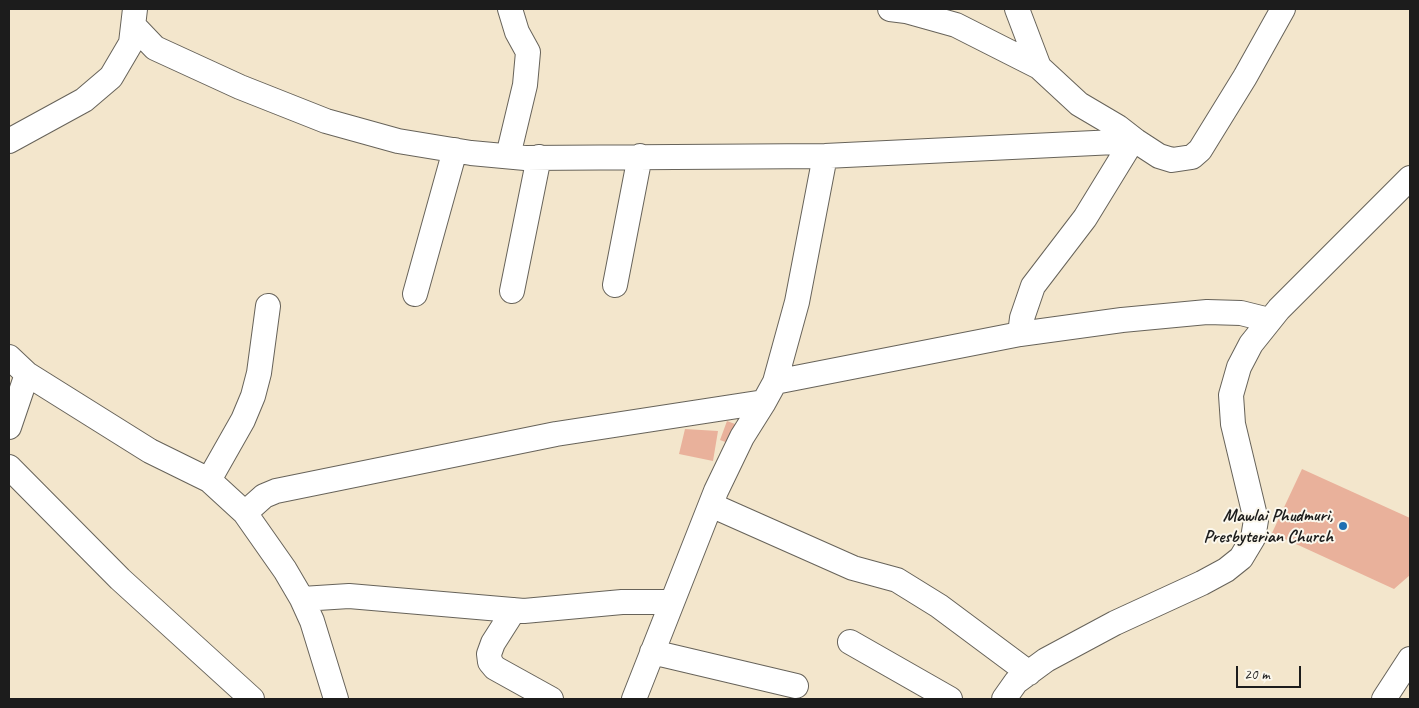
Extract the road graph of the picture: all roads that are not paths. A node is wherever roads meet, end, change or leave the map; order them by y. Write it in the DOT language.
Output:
graph roads {
  1 [pos="510,9"];
  2 [pos="890,9"];
  3 [pos="1017,9"];
  4 [pos="1283,9"];
  5 [pos="134,17"];
  6 [pos="1039,67"];
  7 [pos="9,141"];
  8 [pos="1133,142"];
  9 [pos="455,150"];
  10 [pos="508,156"];
  11 [pos="640,156"];
  12 [pos="825,156"];
  13 [pos="539,157"];
  14 [pos="1410,178"];
  15 [pos="615,285"];
  16 [pos="512,291"];
  17 [pos="415,294"];
  18 [pos="268,306"];
  19 [pos="1269,320"];
  20 [pos="1020,334"];
  21 [pos="9,357"];
  22 [pos="27,374"];
  23 [pos="775,382"];
  24 [pos="764,402"];
  25 [pos="9,427"];
  26 [pos="9,467"];
  27 [pos="209,480"];
  28 [pos="711,505"];
  29 [pos="245,513"];
  30 [pos="302,599"];
  31 [pos="672,602"];
  32 [pos="514,610"];
  33 [pos="850,642"];
  34 [pos="652,652"];
  35 [pos="1410,658"];
  36 [pos="1028,673"];
  37 [pos="796,686"];
  38 [pos="252,699"];
  39 [pos="336,699"];
  40 [pos="551,699"];
  41 [pos="634,699"];
  42 [pos="950,699"];
  43 [pos="1004,699"];
  44 [pos="1384,699"];
  1 -- 10 [label="street"];
  2 -- 6 [label="street"];
  3 -- 6 [label="street"];
  4 -- 8 [label="street"];
  5 -- 7 [label="street"];
  5 -- 9 [label="street"];
  6 -- 8 [label="street"];
  8 -- 12 [label="street"];
  8 -- 20 [label="street"];
  9 -- 10 [label="street"];
  9 -- 17 [label="street"];
  10 -- 13 [label="street"];
  11 -- 12 [label="street"];
  11 -- 13 [label="street"];
  11 -- 15 [label="street"];
  12 -- 23 [label="street"];
  13 -- 16 [label="street"];
  14 -- 19 [label="street"];
  18 -- 27 [label="street"];
  19 -- 20 [label="street"];
  19 -- 36 [label="street"];
  20 -- 23 [label="street"];
  21 -- 22 [label="street"];
  22 -- 25 [label="street"];
  22 -- 27 [label="street"];
  23 -- 24 [label="street"];
  24 -- 28 [label="street"];
  24 -- 29 [label="street"];
  26 -- 38 [label="street"];
  27 -- 29 [label="street"];
  28 -- 31 [label="street"];
  28 -- 36 [label="street"];
  29 -- 30 [label="street"];
  30 -- 32 [label="street"];
  30 -- 39 [label="street"];
  31 -- 32 [label="street"];
  31 -- 34 [label="street"];
  32 -- 40 [label="street"];
  33 -- 42 [label="street"];
  34 -- 37 [label="street"];
  34 -- 41 [label="street"];
  35 -- 44 [label="street"];
  36 -- 43 [label="street"];
}
